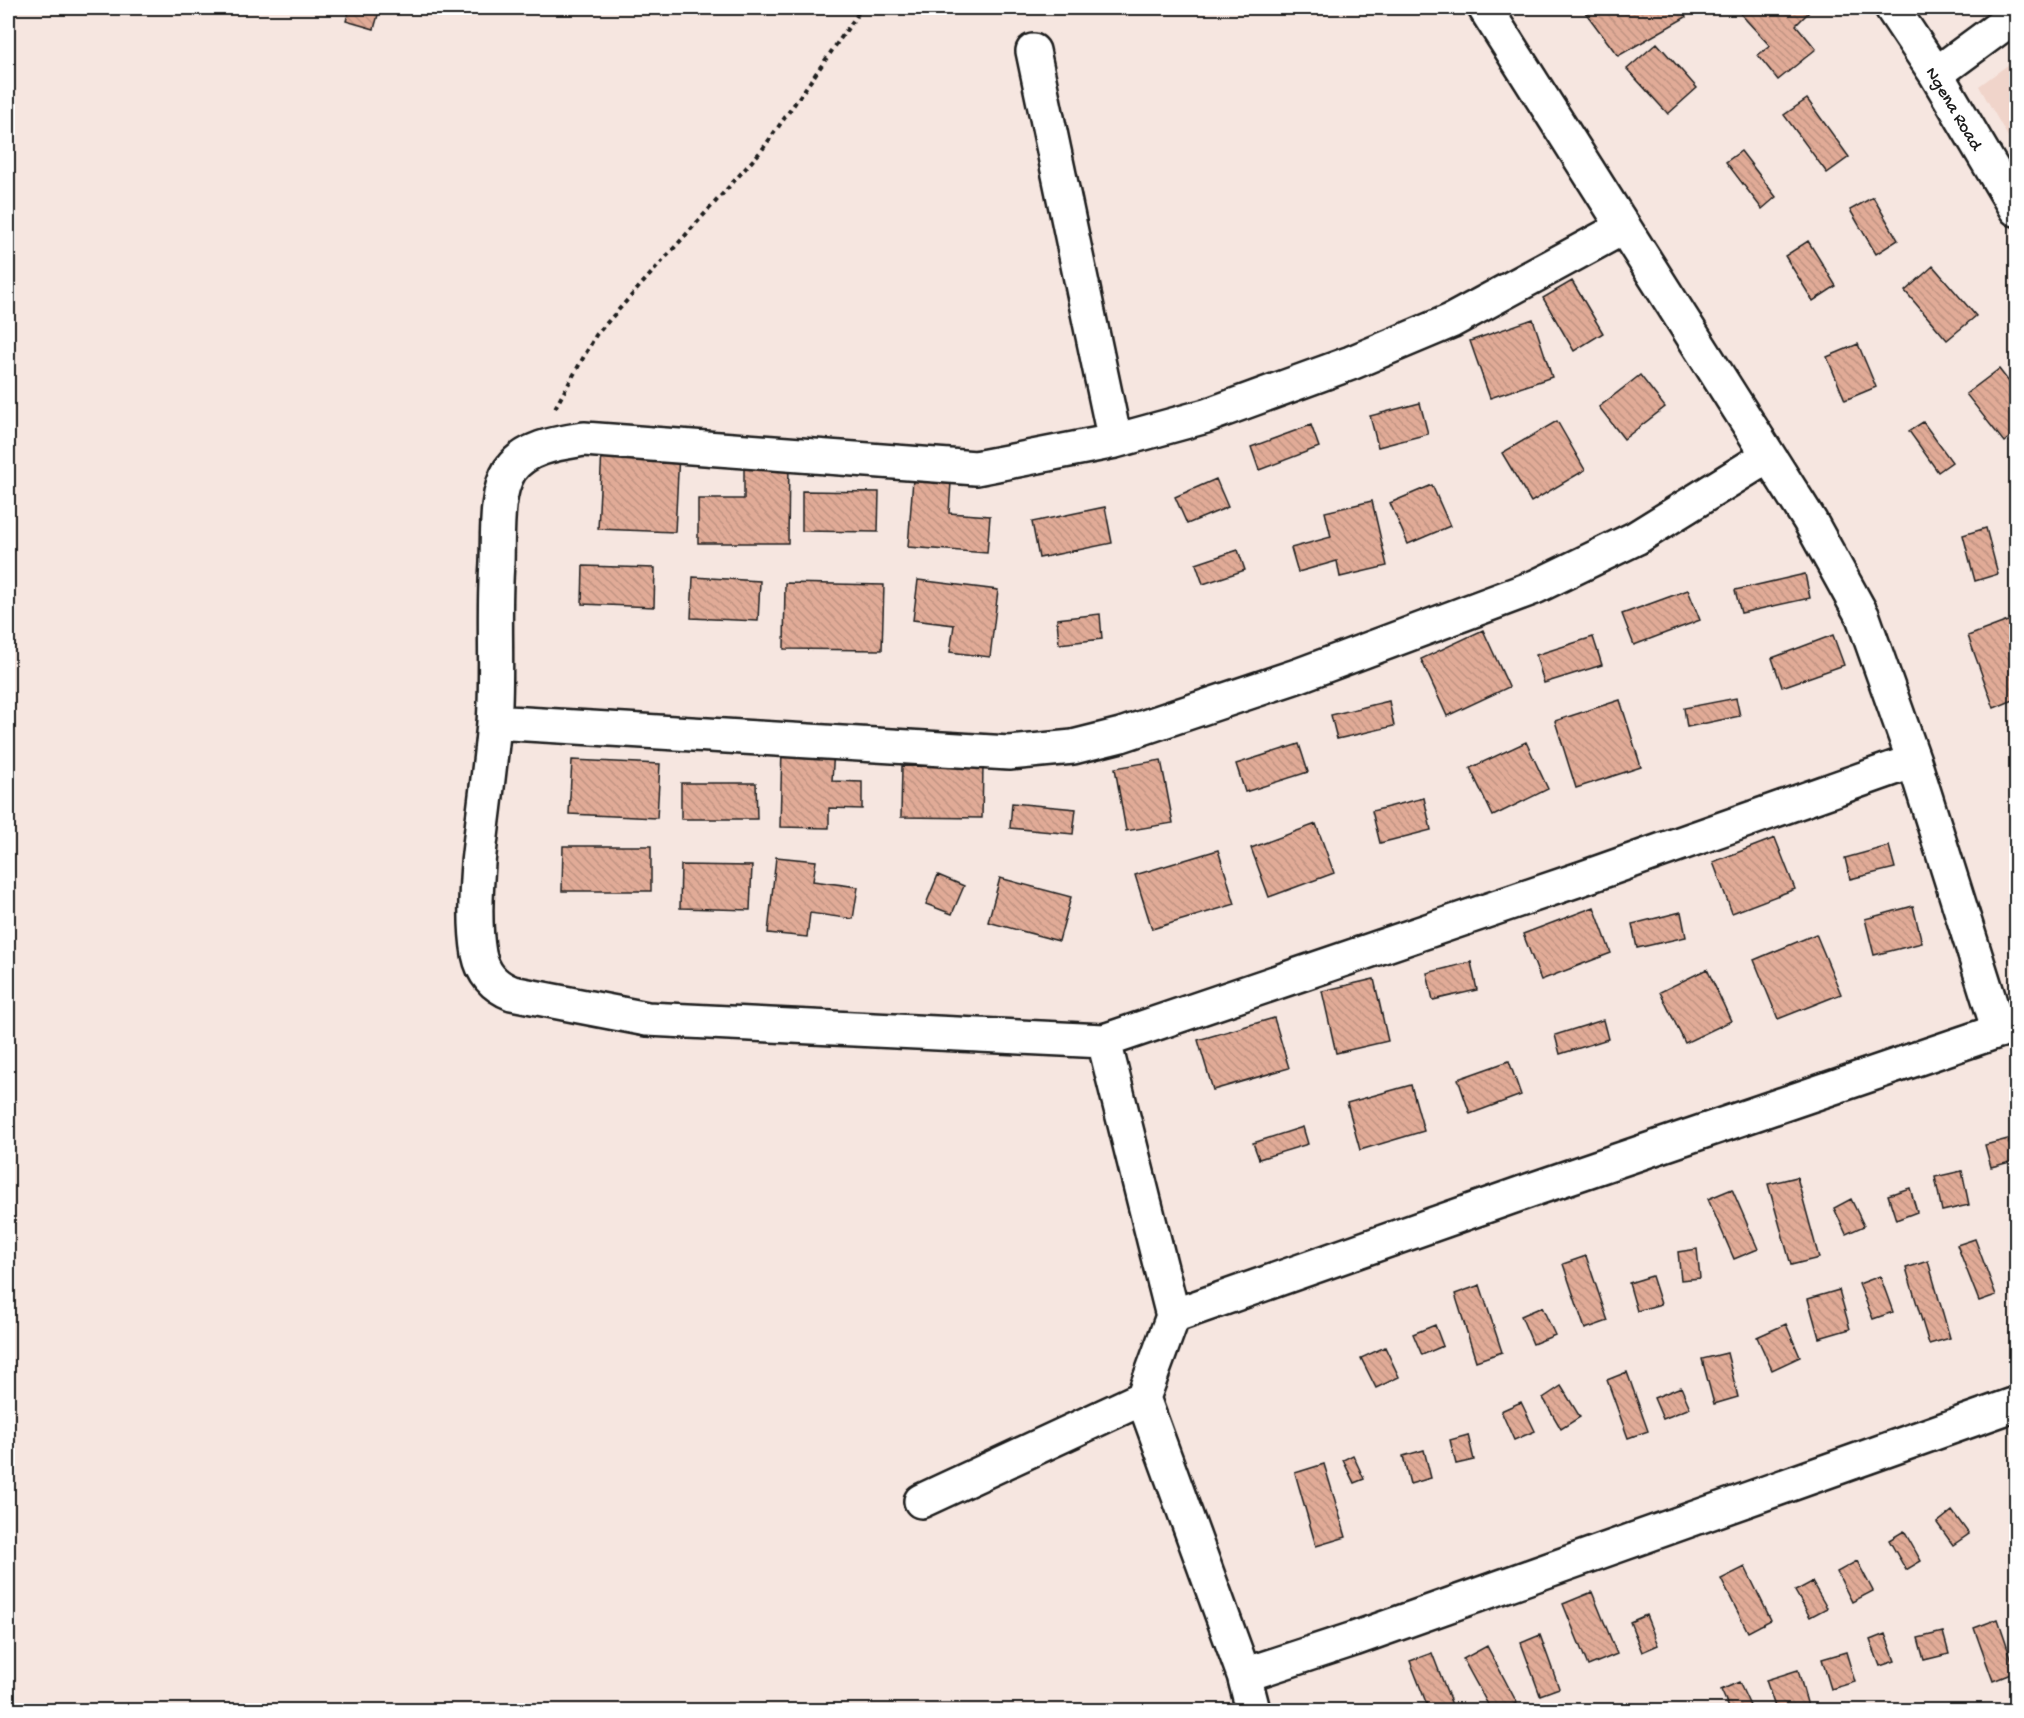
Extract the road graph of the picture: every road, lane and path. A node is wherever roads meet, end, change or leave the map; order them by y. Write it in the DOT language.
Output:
graph roads {
  1 [pos="862,8"];
  2 [pos="1485,8"];
  3 [pos="1892,8"];
  4 [pos="2016,15"];
  5 [pos="1033,51"];
  6 [pos="1936,74"];
  7 [pos="2016,209"];
  8 [pos="1624,226"];
  9 [pos="1115,441"];
  10 [pos="527,455"];
  11 [pos="1768,456"];
  12 [pos="494,722"];
  13 [pos="1914,761"];
  14 [pos="2008,1028"];
  15 [pos="1104,1041"];
  16 [pos="1173,1316"];
  17 [pos="1143,1398"];
  18 [pos="2016,1404"];
  19 [pos="921,1501"];
  20 [pos="1244,1675"];
  21 [pos="1253,1710"];
  1 -- 10 [label="path"];
  2 -- 8 [label="street"];
  3 -- 6 [label="street, Ngena Road"];
  4 -- 6 [label="street"];
  5 -- 9 [label="street"];
  6 -- 7 [label="street, Ngena Road"];
  8 -- 9 [label="street"];
  8 -- 11 [label="street"];
  9 -- 10 [label="street"];
  10 -- 12 [label="street"];
  11 -- 12 [label="street"];
  11 -- 13 [label="street"];
  12 -- 15 [label="street"];
  13 -- 14 [label="street"];
  13 -- 15 [label="street"];
  14 -- 16 [label="street"];
  15 -- 16 [label="street"];
  16 -- 17 [label="street"];
  17 -- 19 [label="street"];
  17 -- 20 [label="street"];
  18 -- 20 [label="street"];
  20 -- 21 [label="street"];
}
